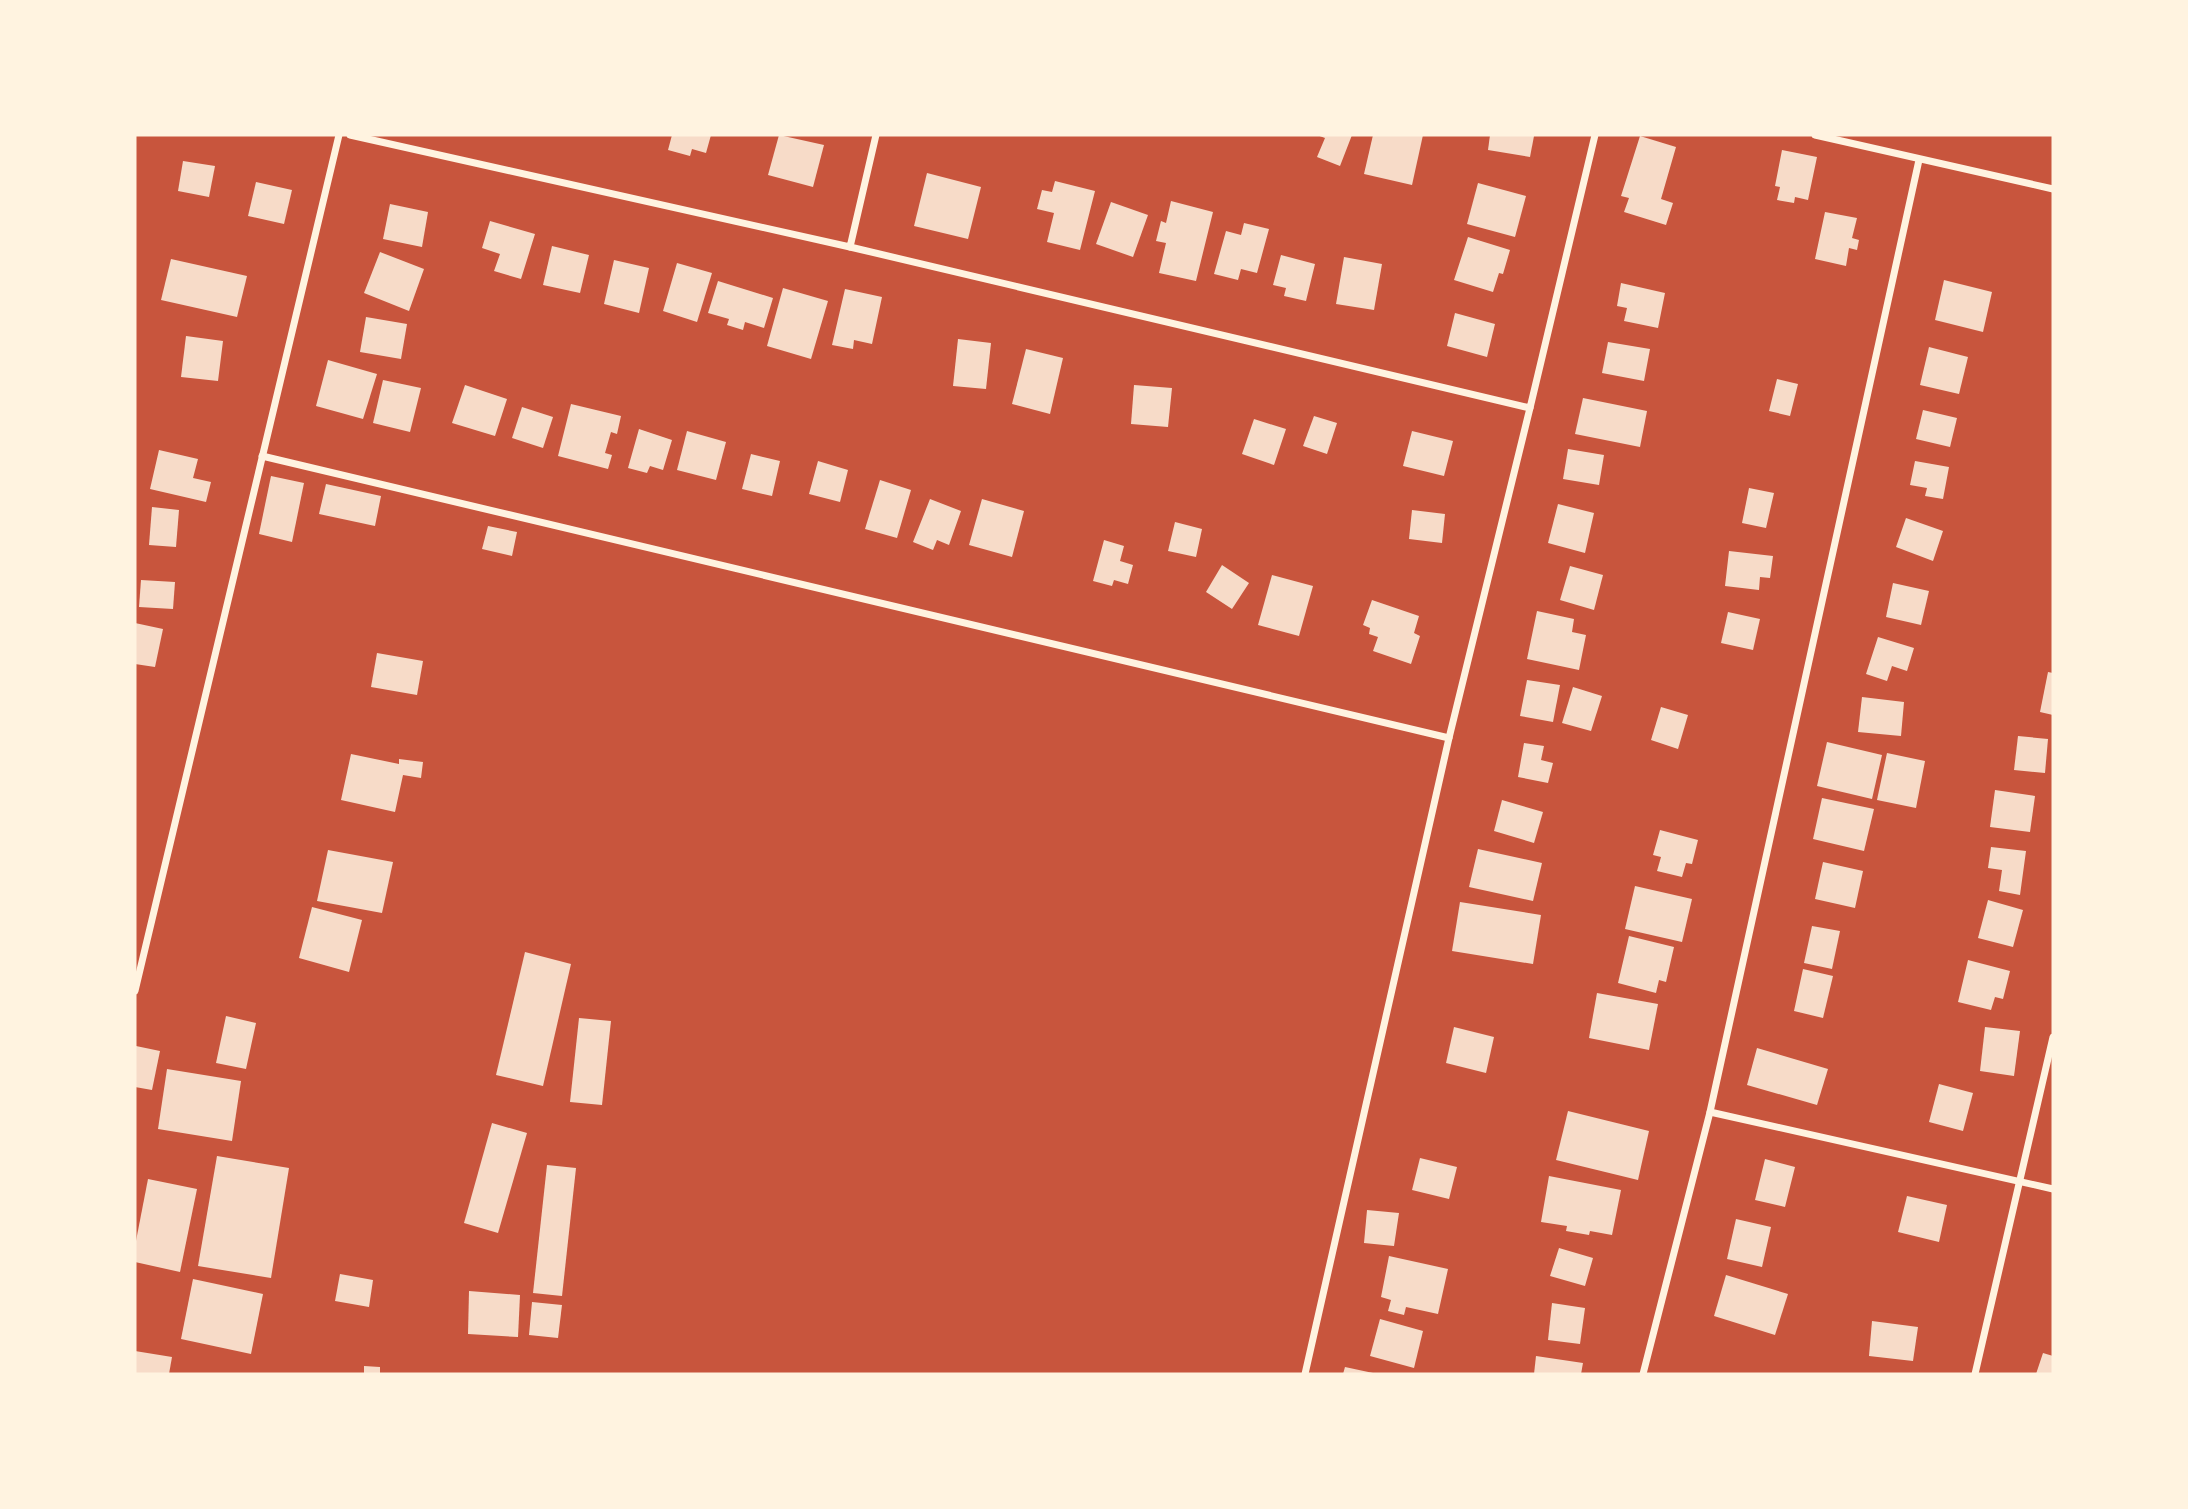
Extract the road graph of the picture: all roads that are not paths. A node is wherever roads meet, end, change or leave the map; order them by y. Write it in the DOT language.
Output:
graph roads {
  1 [pos="339,135"];
  2 [pos="350,135"];
  3 [pos="876,135"];
  4 [pos="1595,135"];
  5 [pos="1815,135"];
  6 [pos="1845,138"];
  7 [pos="1919,160"];
  8 [pos="2053,189"];
  9 [pos="850,247"];
  10 [pos="1530,408"];
  11 [pos="261,456"];
  12 [pos="1449,738"];
  13 [pos="135,991"];
  14 [pos="2053,1037"];
  15 [pos="1710,1112"];
  16 [pos="2019,1181"];
  17 [pos="2053,1189"];
  18 [pos="1305,1374"];
  19 [pos="1643,1374"];
  20 [pos="1976,1374"];
  1 -- 11 [label="street"];
  2 -- 9 [label="street"];
  3 -- 9 [label="street"];
  4 -- 10 [label="street"];
  5 -- 6 [label="street"];
  6 -- 7 [label="street"];
  7 -- 8 [label="street"];
  7 -- 15 [label="street"];
  9 -- 10 [label="street"];
  10 -- 12 [label="street"];
  11 -- 12 [label="street"];
  11 -- 13 [label="street"];
  12 -- 18 [label="street"];
  14 -- 16 [label="street"];
  15 -- 16 [label="street"];
  15 -- 19 [label="street"];
  16 -- 17 [label="street"];
  16 -- 20 [label="street"];
}
